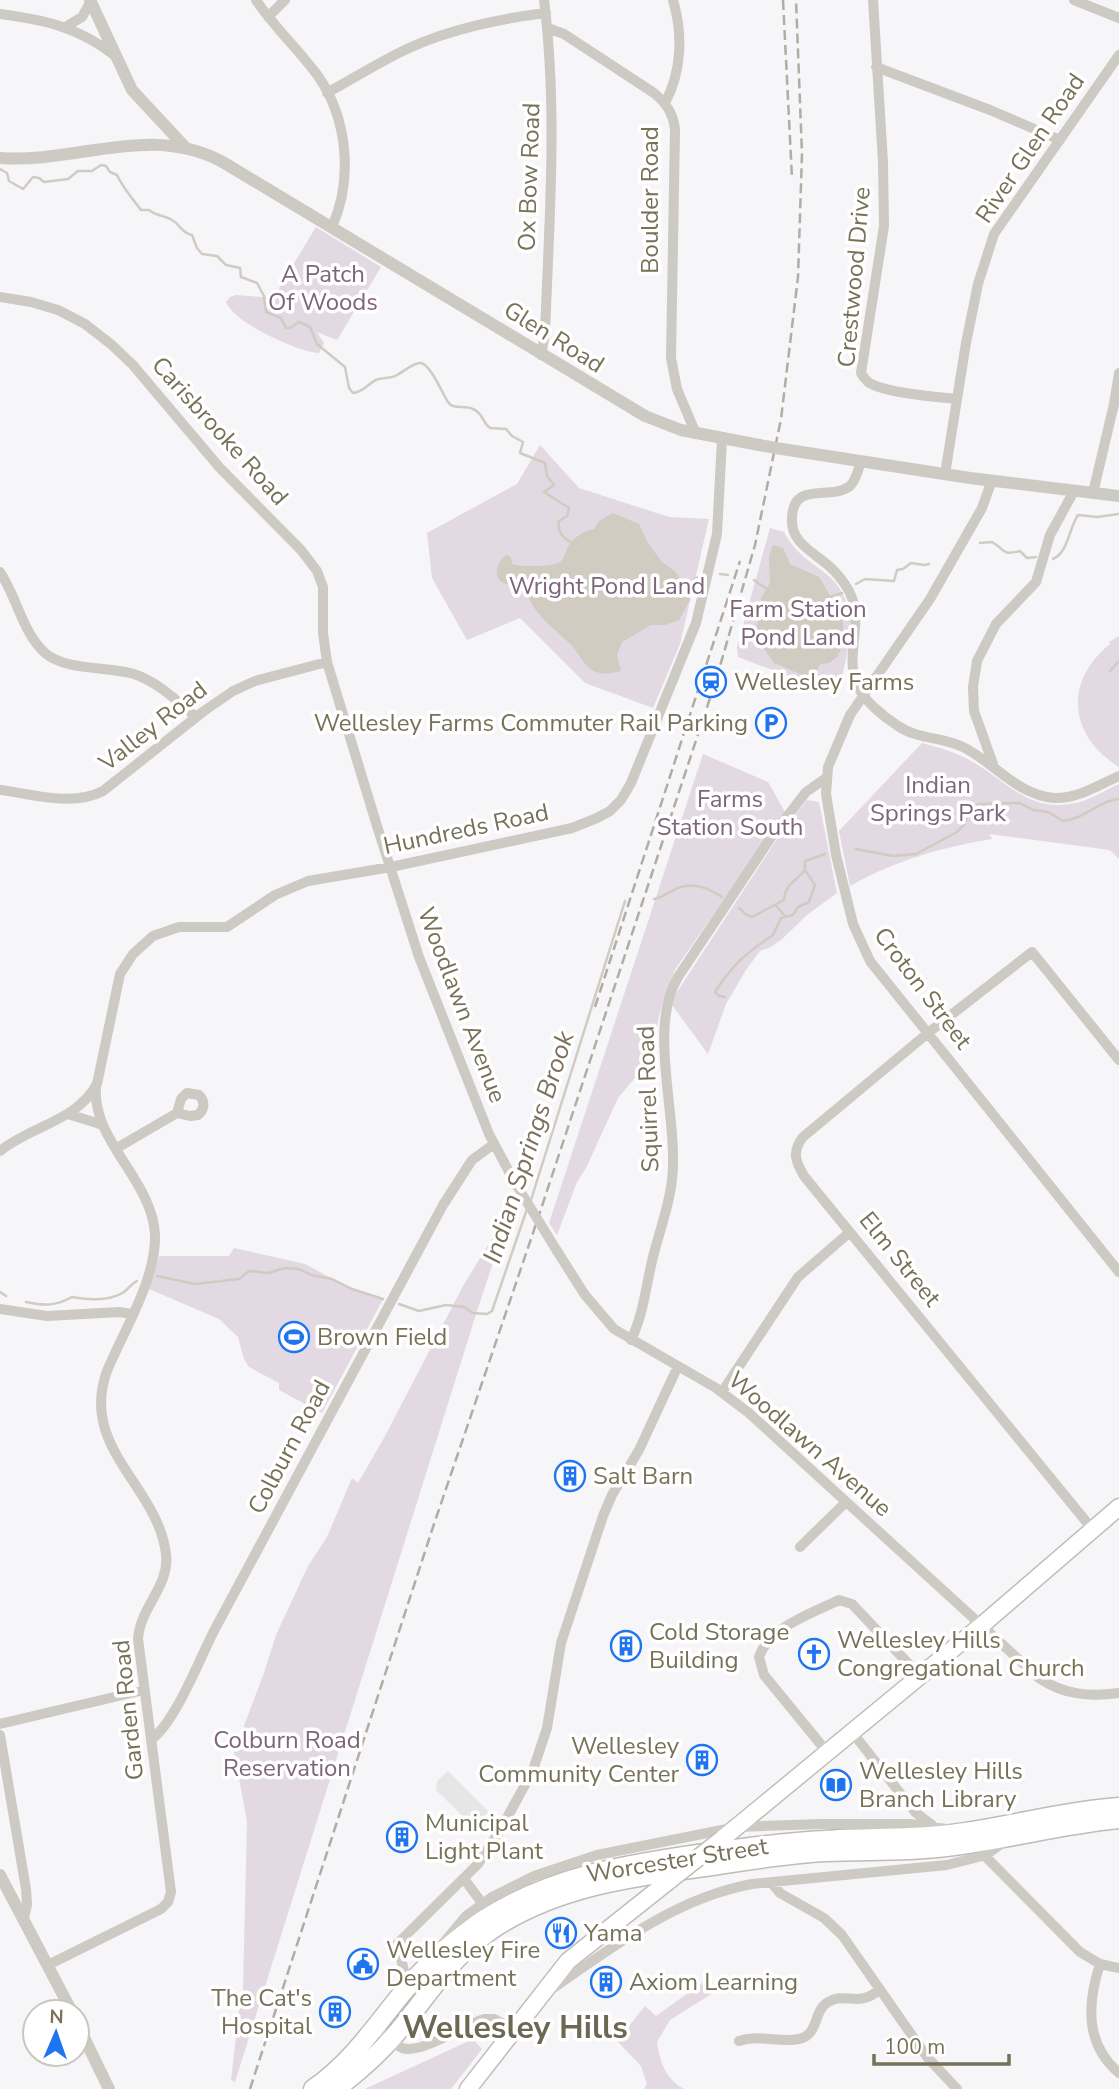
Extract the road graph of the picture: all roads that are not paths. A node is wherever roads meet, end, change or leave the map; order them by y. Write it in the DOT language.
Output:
graph roads {
  1 [pos="256,0"];
  2 [pos="285,0"];
  3 [pos="544,0"];
  4 [pos="673,0"];
  5 [pos="873,0"];
  6 [pos="1074,0"];
  7 [pos="91,1"];
  8 [pos="546,13"];
  9 [pos="0,14"];
  10 [pos="268,17"];
  11 [pos="1119,18"];
  12 [pos="67,26"];
  13 [pos="548,28"];
  14 [pos="114,55"];
  15 [pos="1119,55"];
  16 [pos="876,67"];
  17 [pos="327,93"];
  18 [pos="665,103"];
  19 [pos="1060,140"];
  20 [pos="185,147"];
  21 [pos="0,158"];
  22 [pos="332,227"];
  23 [pos="0,297"];
  24 [pos="541,355"];
  25 [pos="1119,373"];
  26 [pos="957,399"];
  27 [pos="696,434"];
  28 [pos="722,439"];
  29 [pos="861,462"];
  30 [pos="945,474"];
  31 [pos="992,480"];
  32 [pos="1074,491"];
  33 [pos="1093,493"];
  34 [pos="1119,496"];
  35 [pos="0,572"];
  36 [pos="327,662"];
  37 [pos="863,695"];
  38 [pos="196,717"];
  39 [pos="979,730"];
  40 [pos="965,748"];
  41 [pos="994,767"];
  42 [pos="1119,776"];
  43 [pos="826,778"];
  44 [pos="0,790"];
  45 [pos="391,867"];
  46 [pos="929,1033"];
  47 [pos="1119,1060"];
  48 [pos="97,1084"];
  49 [pos="177,1112"];
  50 [pos="68,1114"];
  51 [pos="103,1125"];
  52 [pos="494,1144"];
  53 [pos="117,1149"];
  54 [pos="0,1151"];
  55 [pos="850,1232"];
  56 [pos="1119,1272"];
  57 [pos="0,1309"];
  58 [pos="132,1314"];
  59 [pos="631,1340"];
  60 [pos="678,1366"];
  61 [pos="722,1392"];
  62 [pos="846,1502"];
  63 [pos="1119,1508"];
  64 [pos="1093,1530"];
  65 [pos="800,1547"];
  66 [pos="982,1625"];
  67 [pos="920,1676"];
  68 [pos="144,1690"];
  69 [pos="1119,1693"];
  70 [pos="0,1724"];
  71 [pos="852,1732"];
  72 [pos="0,1735"];
  73 [pos="151,1740"];
  74 [pos="827,1752"];
  75 [pos="1119,1807"];
  76 [pos="915,1812"];
  77 [pos="1119,1819"];
  78 [pos="865,1824"];
  79 [pos="737,1827"];
  80 [pos="939,1828"];
  81 [pos="963,1832"];
  82 [pos="1010,1838"];
  83 [pos="984,1856"];
  84 [pos="0,1875"];
  85 [pos="464,1879"];
  86 [pos="771,1882"];
  87 [pos="482,1903"];
  88 [pos="24,1919"];
  89 [pos="591,1941"];
  90 [pos="603,1954"];
  91 [pos="1100,1964"];
  92 [pos="48,1965"];
  93 [pos="426,1966"];
  94 [pos="1119,1968"];
  95 [pos="411,1983"];
  96 [pos="880,1989"];
  97 [pos="424,1996"];
  98 [pos="65,1998"];
  99 [pos="537,1999"];
  100 [pos="376,2027"];
  101 [pos="514,2028"];
  102 [pos="391,2040"];
  103 [pos="739,2041"];
  104 [pos="91,2052"];
  105 [pos="1119,2073"];
  106 [pos="471,2088"];
  107 [pos="109,2089"];
  108 [pos="313,2089"];
  109 [pos="336,2089"];
  110 [pos="957,2089"];
  1 -- 10 [label="street"];
  2 -- 10 [label="street"];
  3 -- 8 [label="street, Ox Bow Road"];
  4 -- 18 [label="street"];
  5 -- 16 [label="street, Crestwood Drive"];
  6 -- 11 [label="street"];
  7 -- 12 [label="street"];
  7 -- 14 [label="street"];
  8 -- 13 [label="street, Ox Bow Road"];
  8 -- 17 [label="street"];
  9 -- 12 [label="street"];
  10 -- 17 [label="street"];
  12 -- 14 [label="street"];
  13 -- 18 [label="street, Boulder Road"];
  13 -- 24 [label="street, Ox Bow Road"];
  14 -- 20 [label="street"];
  15 -- 19 [label="street, River Glen Road"];
  16 -- 19 [label="street"];
  16 -- 26 [label="street, Crestwood Drive"];
  17 -- 22 [label="street"];
  18 -- 27 [label="street, Boulder Road"];
  19 -- 26 [label="street, River Glen Road"];
  20 -- 21 [label="street, Glen Road"];
  20 -- 22 [label="street, Glen Road"];
  22 -- 24 [label="street, Glen Road"];
  23 -- 36 [label="street, Carisbrooke Road"];
  24 -- 27 [label="street, Glen Road"];
  25 -- 33 [label="street"];
  26 -- 30 [label="street, River Glen Road"];
  27 -- 28 [label="street, Glen Road"];
  28 -- 29 [label="street, Glen Road, bridge"];
  28 -- 45 [label="street, Hundreds Road"];
  29 -- 30 [label="street, Glen Road"];
  29 -- 37 [label="street"];
  30 -- 31 [label="street, Glen Road"];
  31 -- 32 [label="street, Glen Road"];
  31 -- 37 [label="street, Croton Street"];
  32 -- 33 [label="street, Glen Road"];
  32 -- 39 [label="street"];
  33 -- 34 [label="street, Glen Road"];
  35 -- 38 [label="street"];
  36 -- 38 [label="street, Valley Road"];
  36 -- 45 [label="street, Woodlawn Avenue"];
  37 -- 40 [label="street"];
  37 -- 43 [label="street, Croton Street"];
  38 -- 44 [label="street, Valley Road"];
  39 -- 40 [label="street"];
  39 -- 41 [label="street"];
  40 -- 41 [label="street"];
  41 -- 42 [label="street"];
  43 -- 46 [label="street, Croton Street"];
  43 -- 59 [label="street, Squirrel Road"];
  45 -- 48 [label="street, Hundreds Road"];
  45 -- 52 [label="street, Woodlawn Avenue"];
  46 -- 47 [label="street"];
  46 -- 55 [label="street, Elm Street"];
  46 -- 56 [label="street, Croton Street"];
  48 -- 50 [label="street"];
  48 -- 51 [label="street, Garden Road"];
  49 -- 53 [label="street"];
  50 -- 51 [label="street"];
  50 -- 54 [label="street"];
  51 -- 53 [label="street, Garden Road"];
  52 -- 59 [label="street, Woodlawn Avenue, bridge"];
  52 -- 73 [label="street, Colburn Road"];
  53 -- 58 [label="street, Garden Road"];
  55 -- 61 [label="street"];
  55 -- 64 [label="street, Elm Street"];
  57 -- 58 [label="street"];
  58 -- 68 [label="street, Garden Road"];
  59 -- 60 [label="street, Woodlawn Avenue"];
  60 -- 61 [label="street, Woodlawn Avenue"];
  60 -- 85 [label="street"];
  61 -- 62 [label="street, Woodlawn Avenue"];
  62 -- 65 [label="street"];
  62 -- 66 [label="street, Woodlawn Avenue"];
  63 -- 64 [label="main road"];
  64 -- 66 [label="main road"];
  66 -- 67 [label="main road"];
  66 -- 69 [label="street, Woodlawn Avenue"];
  67 -- 71 [label="main road"];
  67 -- 74 [label="street"];
  68 -- 70 [label="street"];
  68 -- 73 [label="street, Garden Road"];
  71 -- 74 [label="main road"];
  71 -- 76 [label="street"];
  72 -- 88 [label="street"];
  73 -- 92 [label="street, Garden Road"];
  74 -- 79 [label="main road"];
  75 -- 81 [label="highway, Worcester Street"];
  76 -- 78 [label="street"];
  76 -- 80 [label="street"];
  77 -- 82 [label="highway, Worcester Street"];
  78 -- 79 [label="street"];
  78 -- 80 [label="street"];
  79 -- 87 [label="street"];
  79 -- 89 [label="main road, bridge"];
  80 -- 81 [label="street"];
  81 -- 93 [label="highway, Worcester Street"];
  82 -- 83 [label="street"];
  82 -- 97 [label="highway, Worcester Street"];
  83 -- 86 [label="street"];
  83 -- 91 [label="street"];
  84 -- 88 [label="street"];
  85 -- 87 [label="street"];
  85 -- 95 [label="street"];
  86 -- 90 [label="street"];
  86 -- 96 [label="street"];
  87 -- 93 [label="street"];
  88 -- 92 [label="street"];
  89 -- 90 [label="street"];
  89 -- 99 [label="main road"];
  90 -- 99 [label="street"];
  91 -- 94 [label="street"];
  91 -- 105 [label="street"];
  92 -- 98 [label="street"];
  93 -- 95 [label="highway, Worcester Street"];
  95 -- 97 [label="street"];
  95 -- 100 [label="highway, Worcester Street"];
  96 -- 103 [label="street"];
  96 -- 110 [label="street"];
  97 -- 102 [label="highway, Worcester Street"];
  99 -- 101 [label="main road"];
  100 -- 102 [label="street"];
  100 -- 108 [label="highway, Worcester Street"];
  101 -- 102 [label="street"];
  101 -- 106 [label="main road"];
  102 -- 109 [label="highway, Worcester Street"];
  104 -- 107 [label="street"];
}
